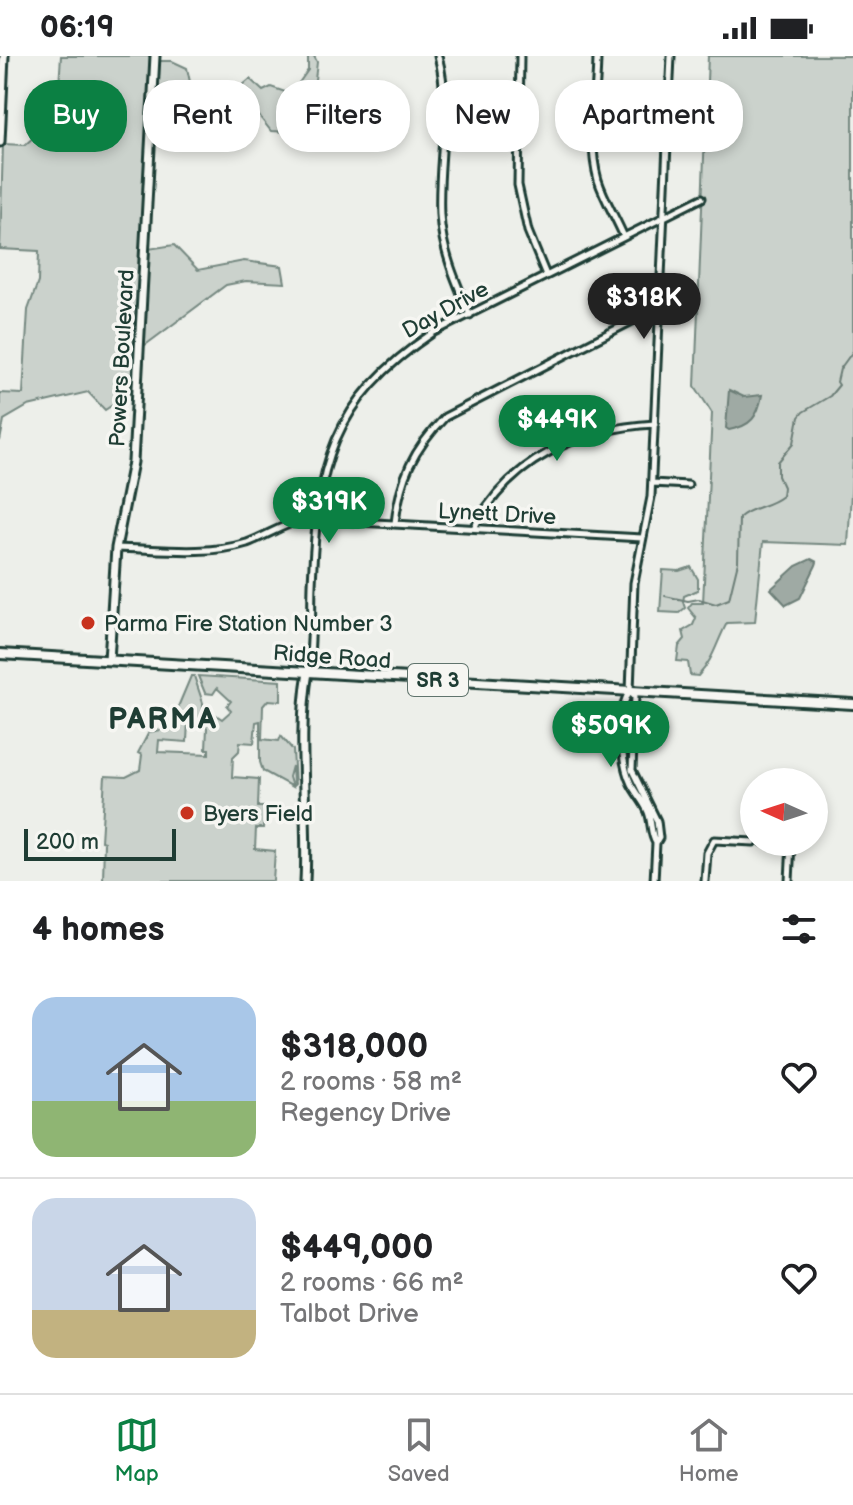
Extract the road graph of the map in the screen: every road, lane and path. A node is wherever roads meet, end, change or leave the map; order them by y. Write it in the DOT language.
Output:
graph roads {
  1 [pos="4,56"];
  2 [pos="155,56"];
  3 [pos="438,56"];
  4 [pos="520,56"];
  5 [pos="597,56"];
  6 [pos="671,56"];
  7 [pos="0,142"];
  8 [pos="702,198"];
  9 [pos="663,218"];
  10 [pos="625,237"];
  11 [pos="546,275"];
  12 [pos="660,310"];
  13 [pos="470,315"];
  14 [pos="655,424"];
  15 [pos="652,483"];
  16 [pos="688,485"];
  17 [pos="315,519"];
  18 [pos="395,523"];
  19 [pos="474,528"];
  20 [pos="642,538"];
  21 [pos="116,548"];
  22 [pos="0,654"];
  23 [pos="109,660"];
  24 [pos="308,672"];
  25 [pos="630,691"];
  26 [pos="853,704"];
  27 [pos="740,841"];
  28 [pos="656,843"];
  29 [pos="790,856"];
  30 [pos="305,881"];
  31 [pos="654,881"];
  32 [pos="705,881"];
  33 [pos="789,881"];
  1 -- 7 [label="street"];
  2 -- 21 [label="street, Powers Boulevard"];
  3 -- 13 [label="street"];
  4 -- 11 [label="street"];
  5 -- 10 [label="street"];
  6 -- 9 [label="street"];
  8 -- 9 [label="street, Day Drive"];
  9 -- 10 [label="street, Day Drive"];
  9 -- 12 [label="street"];
  10 -- 11 [label="street, Day Drive"];
  11 -- 13 [label="street, Day Drive"];
  12 -- 14 [label="street"];
  12 -- 18 [label="street"];
  13 -- 17 [label="street, Day Drive"];
  14 -- 15 [label="street"];
  14 -- 19 [label="street"];
  15 -- 16 [label="street"];
  15 -- 20 [label="street"];
  17 -- 18 [label="street, Lynett Drive"];
  17 -- 21 [label="street, Lynett Drive"];
  17 -- 24 [label="street, Day Drive"];
  18 -- 19 [label="street, Lynett Drive"];
  19 -- 20 [label="street, Lynett Drive"];
  20 -- 25 [label="street"];
  21 -- 23 [label="street, Powers Boulevard"];
  22 -- 23 [label="main road, Ridge Road / SR 3"];
  23 -- 24 [label="main road, Ridge Road / SR 3"];
  24 -- 25 [label="main road, Ridge Road / SR 3"];
  24 -- 30 [label="street, Day Drive"];
  25 -- 26 [label="main road, Ridge Road / SR 3"];
  25 -- 28 [label="street"];
  25 -- 28 [label="street"];
  27 -- 32 [label="street"];
  28 -- 31 [label="street"];
  29 -- 33 [label="street"];
}
